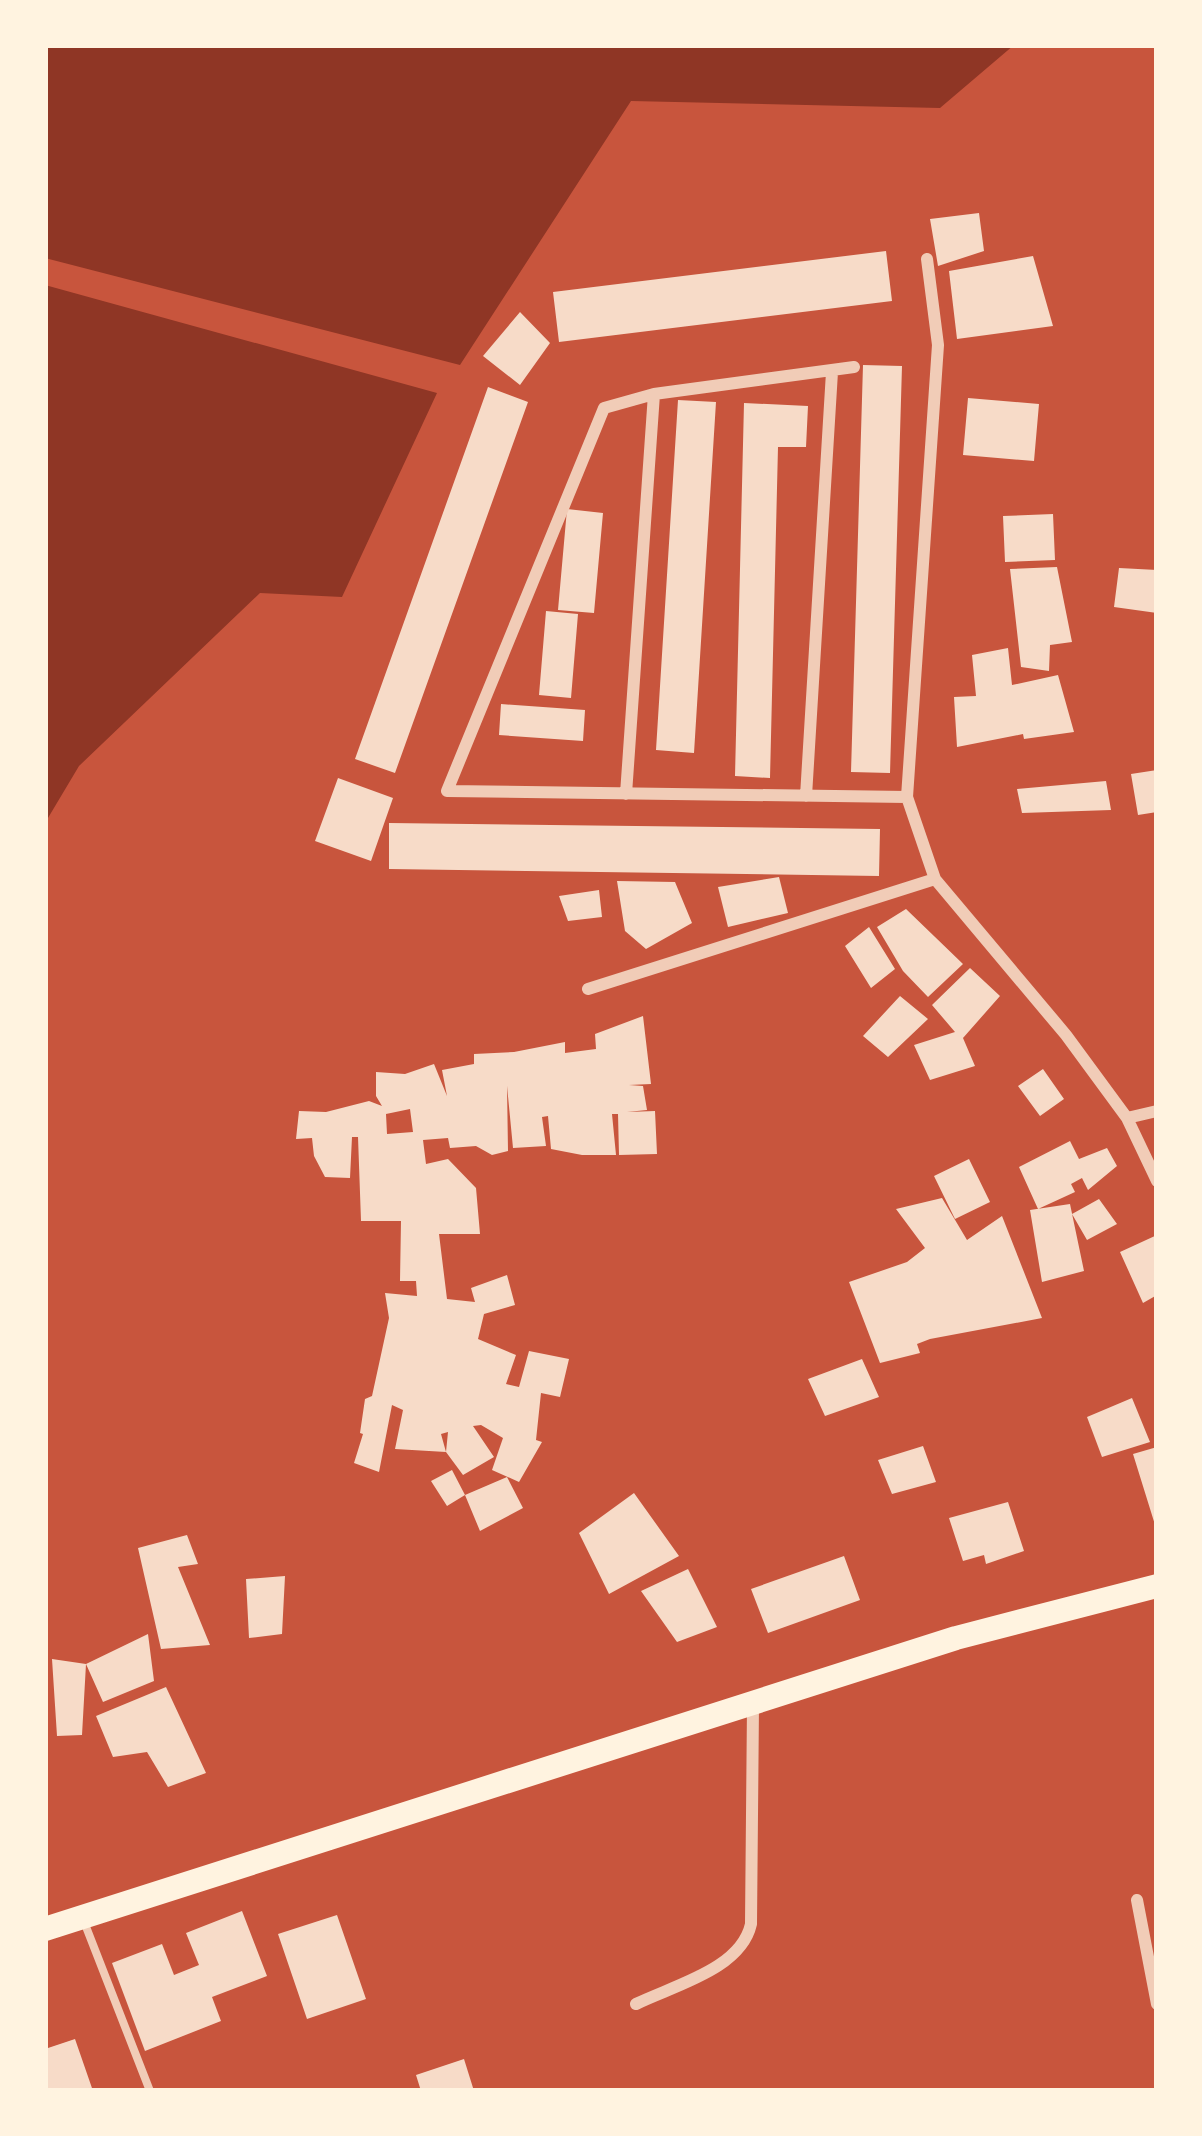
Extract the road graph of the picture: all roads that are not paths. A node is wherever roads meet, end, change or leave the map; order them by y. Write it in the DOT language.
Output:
graph roads {
  1 [pos="927,259"];
  2 [pos="854,368"];
  3 [pos="832,372"];
  4 [pos="654,394"];
  5 [pos="626,794"];
  6 [pos="806,796"];
  7 [pos="907,797"];
  8 [pos="935,879"];
  9 [pos="588,989"];
  10 [pos="1157,1111"];
  11 [pos="1127,1118"];
  12 [pos="1157,1181"];
  13 [pos="1157,1586"];
  14 [pos="752,1705"];
  15 [pos="1137,1900"];
  16 [pos="82,1917"];
  17 [pos="45,1929"];
  18 [pos="636,2004"];
  19 [pos="1157,2004"];
  20 [pos="150,2091"];
  1 -- 7 [label="street"];
  2 -- 3 [label="street"];
  3 -- 4 [label="street"];
  3 -- 6 [label="street"];
  4 -- 5 [label="street"];
  4 -- 5 [label="street"];
  5 -- 6 [label="street"];
  6 -- 7 [label="street"];
  7 -- 8 [label="street"];
  8 -- 9 [label="street"];
  8 -- 11 [label="street"];
  10 -- 11 [label="street"];
  11 -- 12 [label="street"];
  13 -- 14 [label="main road"];
  14 -- 16 [label="main road"];
  14 -- 18 [label="street"];
  15 -- 19 [label="street"];
  16 -- 17 [label="main road"];
  16 -- 20 [label="lane"];
}
